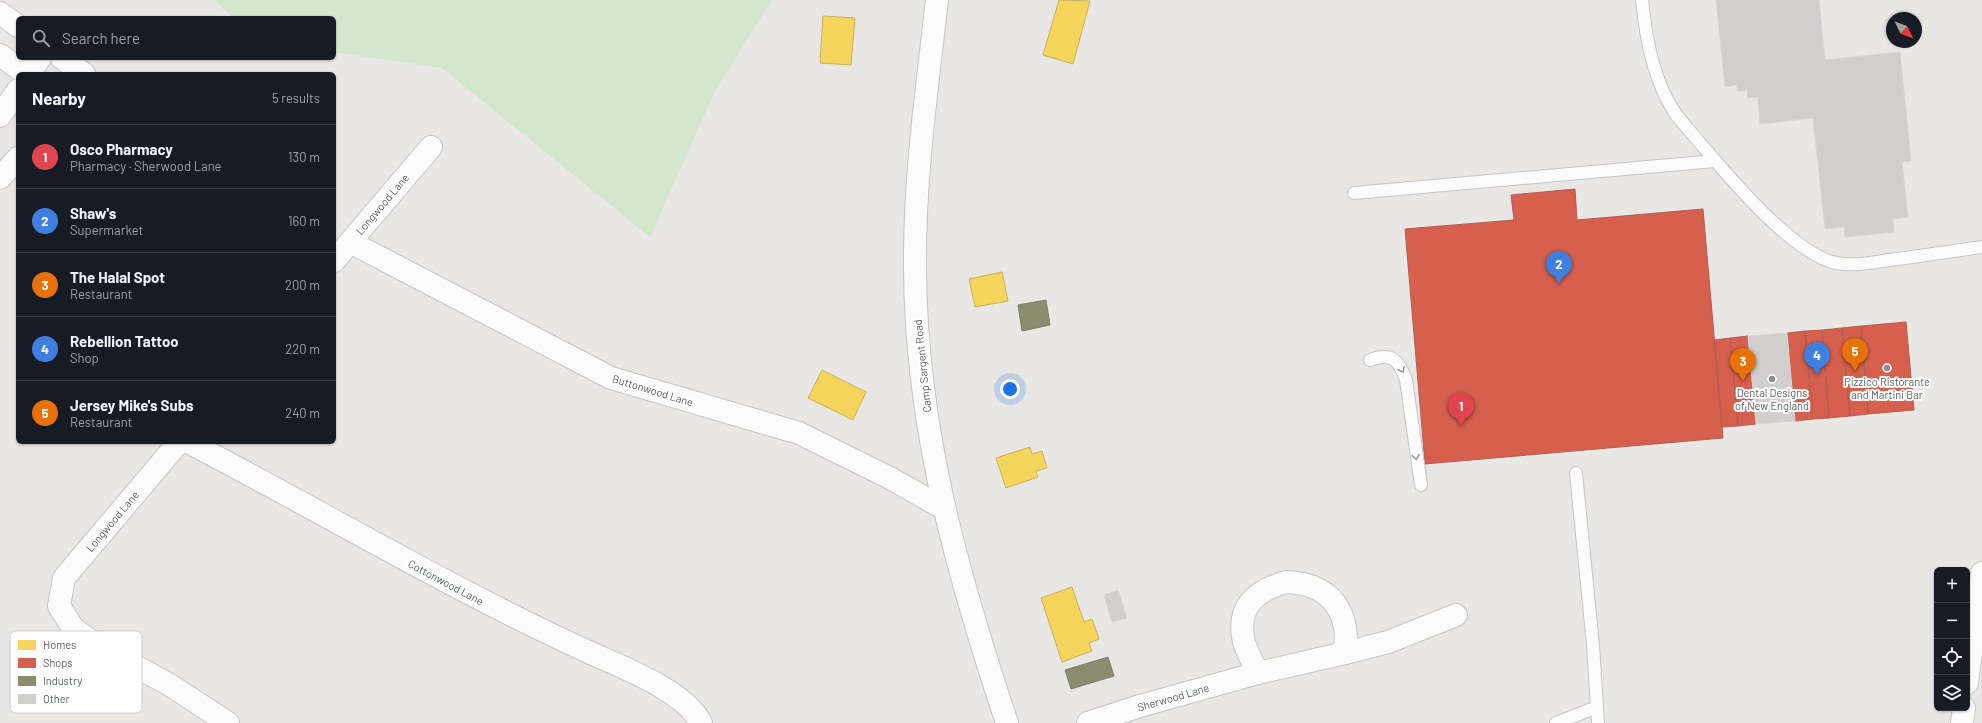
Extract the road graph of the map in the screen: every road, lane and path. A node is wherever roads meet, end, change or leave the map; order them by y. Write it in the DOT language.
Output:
graph roads {
  1 [pos="937,0"];
  2 [pos="1642,0"];
  3 [pos="0,13"];
  4 [pos="16,25"];
  5 [pos="0,55"];
  6 [pos="38,60"];
  7 [pos="65,60"];
  8 [pos="24,72"];
  9 [pos="29,72"];
  10 [pos="81,72"];
  11 [pos="16,93"];
  12 [pos="0,116"];
  13 [pos="431,147"];
  14 [pos="16,160"];
  15 [pos="1715,160"];
  16 [pos="0,178"];
  17 [pos="1354,193"];
  18 [pos="350,242"];
  19 [pos="1982,247"];
  20 [pos="336,258"];
  21 [pos="1370,360"];
  22 [pos="177,444"];
  23 [pos="192,444"];
  24 [pos="1576,473"];
  25 [pos="1421,485"];
  26 [pos="943,508"];
  27 [pos="1982,573"];
  28 [pos="1456,615"];
  29 [pos="77,631"];
  30 [pos="1345,653"];
  31 [pos="142,670"];
  32 [pos="1258,673"];
  33 [pos="1968,675"];
  34 [pos="1597,707"];
  35 [pos="1964,711"];
  36 [pos="228,723"];
  37 [pos="701,723"];
  38 [pos="1007,723"];
  39 [pos="1088,723"];
  40 [pos="1556,723"];
  41 [pos="1598,723"];
  42 [pos="1962,723"];
  1 -- 26 [label="street, Camp Sargent Road"];
  2 -- 15 [label="lane"];
  3 -- 4 [label="street"];
  5 -- 8 [label="street"];
  6 -- 9 [label="street"];
  7 -- 10 [label="street"];
  11 -- 12 [label="street"];
  13 -- 18 [label="street, Longwood Lane"];
  14 -- 16 [label="street"];
  15 -- 17 [label="lane"];
  15 -- 19 [label="lane"];
  18 -- 20 [label="street, Longwood Lane"];
  18 -- 26 [label="street, Buttonwood Lane"];
  21 -- 25 [label="lane, one-way"];
  22 -- 29 [label="street, Longwood Lane"];
  23 -- 37 [label="street, Cottonwood Lane"];
  24 -- 34 [label="lane"];
  26 -- 38 [label="street, Camp Sargent Road"];
  27 -- 33 [label="street"];
  28 -- 30 [label="street, Sherwood Lane"];
  30 -- 32 [label="street, Sherwood Lane"];
  30 -- 32 [label="street"];
  31 -- 36 [label="street, Longwood Lane"];
  32 -- 39 [label="street, Sherwood Lane"];
  34 -- 40 [label="lane"];
  34 -- 41 [label="lane"];
  35 -- 42 [label="street"];
}
